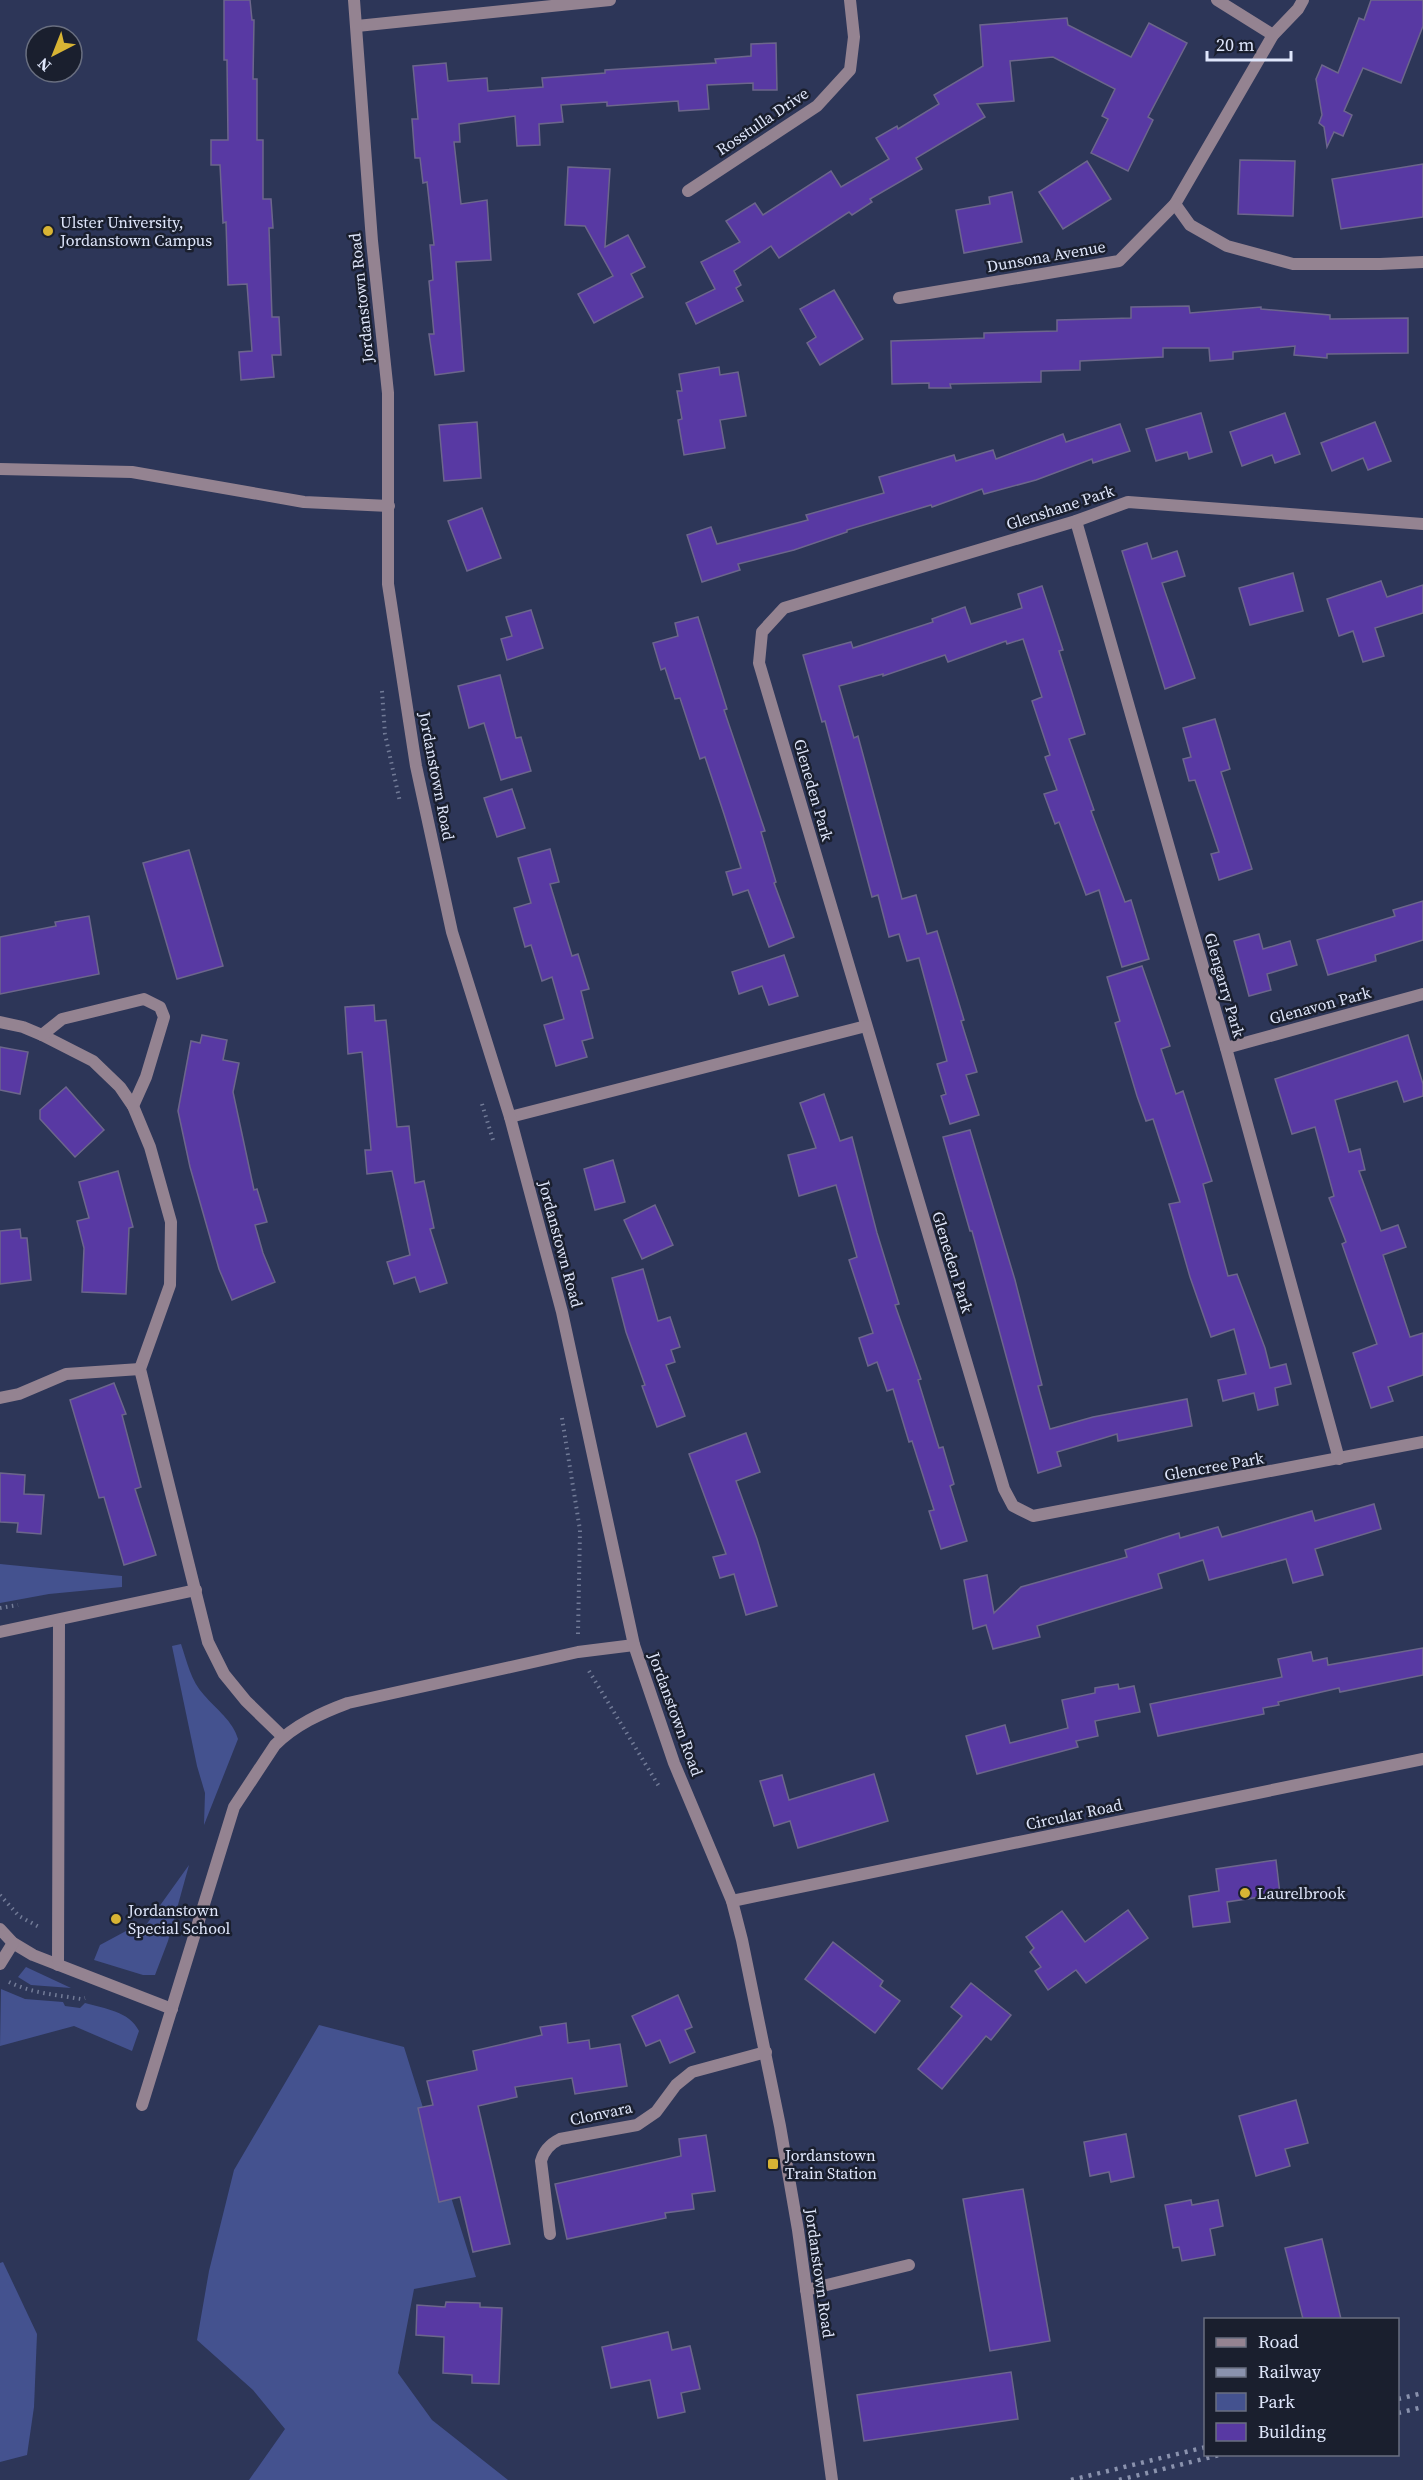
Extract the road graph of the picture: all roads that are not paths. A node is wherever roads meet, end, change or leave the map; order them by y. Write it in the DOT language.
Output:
graph roads {
  1 [pos="354,0"];
  2 [pos="610,0"];
  3 [pos="850,0"];
  4 [pos="1217,0"];
  5 [pos="1303,0"];
  6 [pos="357,26"];
  7 [pos="1273,35"];
  8 [pos="687,191"];
  9 [pos="1175,204"];
  10 [pos="1423,262"];
  11 [pos="899,298"];
  12 [pos="0,469"];
  13 [pos="390,506"];
  14 [pos="1076,521"];
  15 [pos="1423,524"];
  16 [pos="762,632"];
  17 [pos="1423,994"];
  18 [pos="0,1022"];
  19 [pos="866,1026"];
  20 [pos="42,1035"];
  21 [pos="1226,1048"];
  22 [pos="133,1106"];
  23 [pos="510,1117"];
  24 [pos="140,1369"];
  25 [pos="0,1398"];
  26 [pos="1423,1442"];
  27 [pos="1339,1459"];
  28 [pos="1013,1506"];
  29 [pos="196,1590"];
  30 [pos="59,1621"];
  31 [pos="0,1632"];
  32 [pos="634,1645"];
  33 [pos="283,1737"];
  34 [pos="1423,1760"];
  35 [pos="732,1901"];
  36 [pos="0,1929"];
  37 [pos="13,1943"];
  38 [pos="0,1964"];
  39 [pos="58,1965"];
  40 [pos="172,2008"];
  41 [pos="766,2052"];
  42 [pos="142,2105"];
  43 [pos="550,2234"];
  44 [pos="909,2265"];
  45 [pos="806,2290"];
  46 [pos="832,2480"];
  1 -- 6 [label="street, Jordanstown Road"];
  2 -- 6 [label="street"];
  3 -- 8 [label="street, Rosstulla Drive"];
  4 -- 7 [label="street"];
  5 -- 7 [label="street, Dunsona Avenue"];
  6 -- 13 [label="street, Jordanstown Road"];
  7 -- 9 [label="street, Dunsona Avenue"];
  9 -- 10 [label="street"];
  9 -- 11 [label="street, Dunsona Avenue"];
  12 -- 13 [label="street"];
  13 -- 23 [label="street, Jordanstown Road"];
  14 -- 15 [label="street, Glenshane Park"];
  14 -- 16 [label="street, Glenshane Park"];
  14 -- 21 [label="street, Glengarry Park"];
  16 -- 19 [label="street, Gleneden Park"];
  17 -- 21 [label="street, Glenavon Park"];
  18 -- 20 [label="street"];
  19 -- 23 [label="street"];
  19 -- 28 [label="street, Gleneden Park"];
  20 -- 22 [label="street"];
  20 -- 22 [label="street"];
  21 -- 27 [label="street, Glengarry Park"];
  22 -- 24 [label="street"];
  23 -- 32 [label="street, Jordanstown Road"];
  24 -- 25 [label="street"];
  24 -- 29 [label="street"];
  26 -- 27 [label="street, Glencree Park"];
  27 -- 28 [label="street, Glencree Park"];
  29 -- 30 [label="street"];
  29 -- 33 [label="street"];
  30 -- 31 [label="street"];
  30 -- 39 [label="street"];
  32 -- 33 [label="street"];
  32 -- 35 [label="street, Jordanstown Road"];
  33 -- 40 [label="street"];
  34 -- 35 [label="street, Circular Road"];
  35 -- 41 [label="street, Jordanstown Road"];
  36 -- 37 [label="street"];
  37 -- 38 [label="street"];
  37 -- 39 [label="street"];
  39 -- 40 [label="street"];
  40 -- 42 [label="street"];
  41 -- 43 [label="street, Clonvara"];
  41 -- 45 [label="street, Jordanstown Road"];
  44 -- 45 [label="street"];
  45 -- 46 [label="street, Jordanstown Road"];
}
